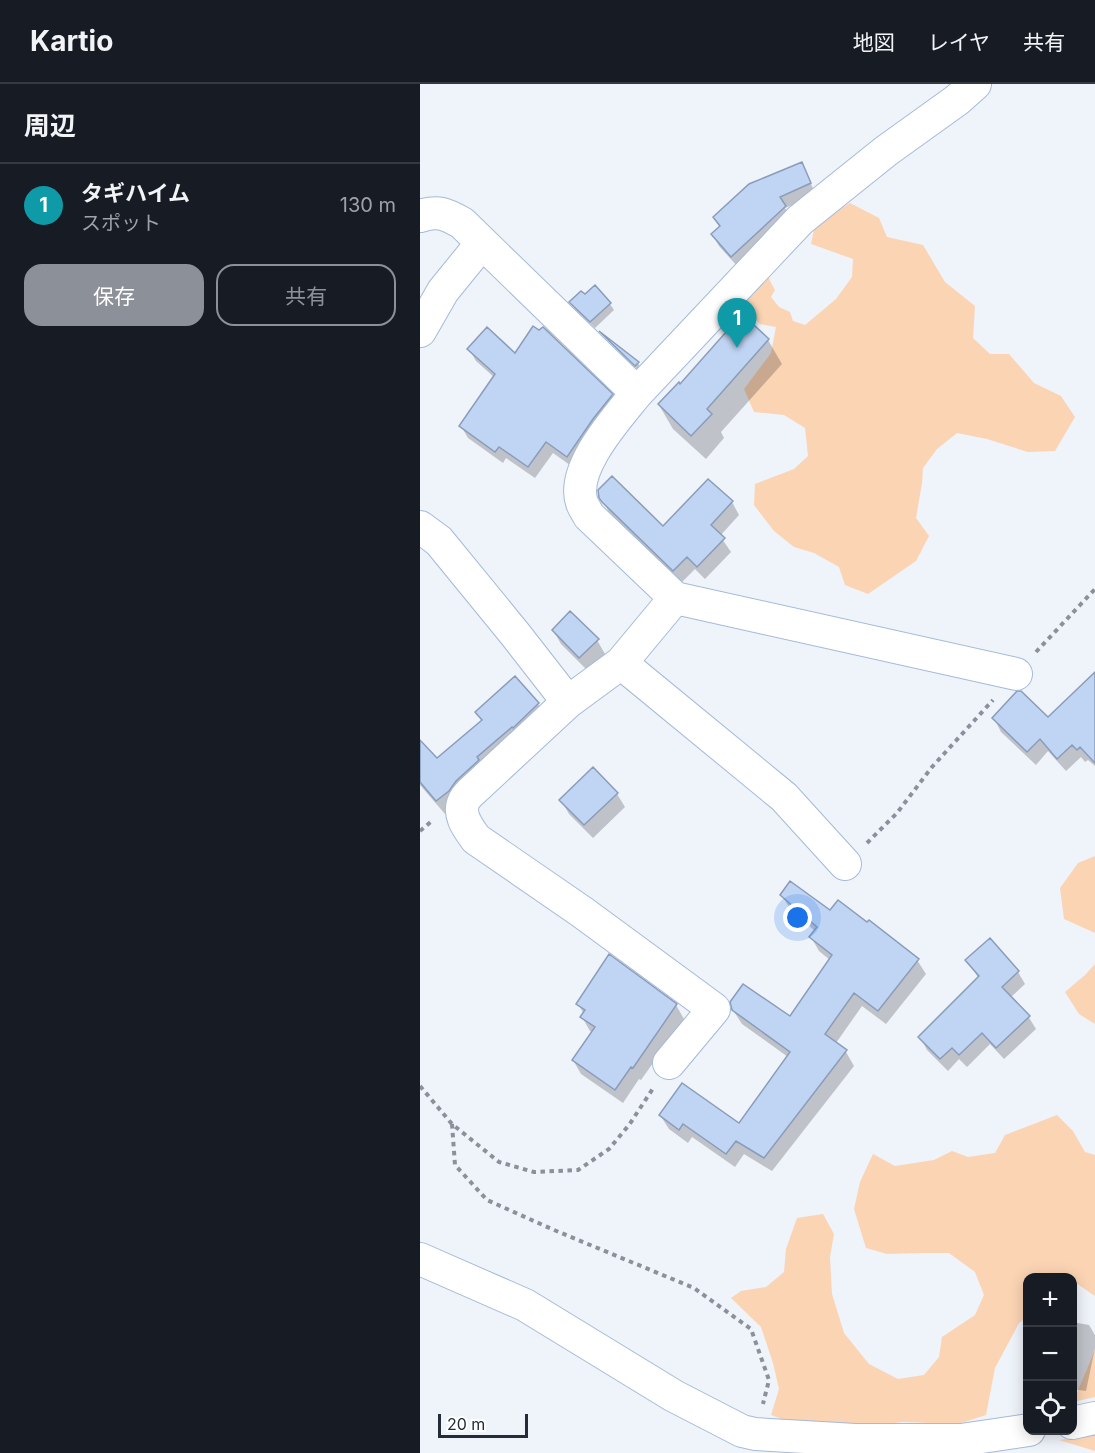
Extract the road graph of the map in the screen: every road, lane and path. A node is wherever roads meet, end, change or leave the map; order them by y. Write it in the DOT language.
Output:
graph roads {
  1 [pos="975,84"];
  2 [pos="420,216"];
  3 [pos="482,243"];
  4 [pos="420,331"];
  5 [pos="637,393"];
  6 [pos="420,527"];
  7 [pos="1095,589"];
  8 [pos="675,598"];
  9 [pos="621,663"];
  10 [pos="1016,674"];
  11 [pos="568,702"];
  12 [pos="845,864"];
  13 [pos="669,1063"];
  14 [pos="420,1086"];
  15 [pos="452,1124"];
  16 [pos="420,1259"];
  17 [pos="1095,1418"];
  18 [pos="1077,1422"];
  19 [pos="1023,1432"];
  20 [pos="755,1434"];
  1 -- 5 [label="street"];
  2 -- 3 [label="street"];
  3 -- 4 [label="street"];
  3 -- 5 [label="street"];
  5 -- 8 [label="street"];
  6 -- 11 [label="street"];
  7 -- 10 [label="path"];
  8 -- 9 [label="street"];
  8 -- 10 [label="street"];
  9 -- 11 [label="street"];
  9 -- 12 [label="street"];
  10 -- 12 [label="path"];
  11 -- 13 [label="street"];
  13 -- 15 [label="path"];
  14 -- 15 [label="path"];
  15 -- 20 [label="path"];
  16 -- 20 [label="street"];
  17 -- 18 [label="street"];
  19 -- 20 [label="street"];
}
